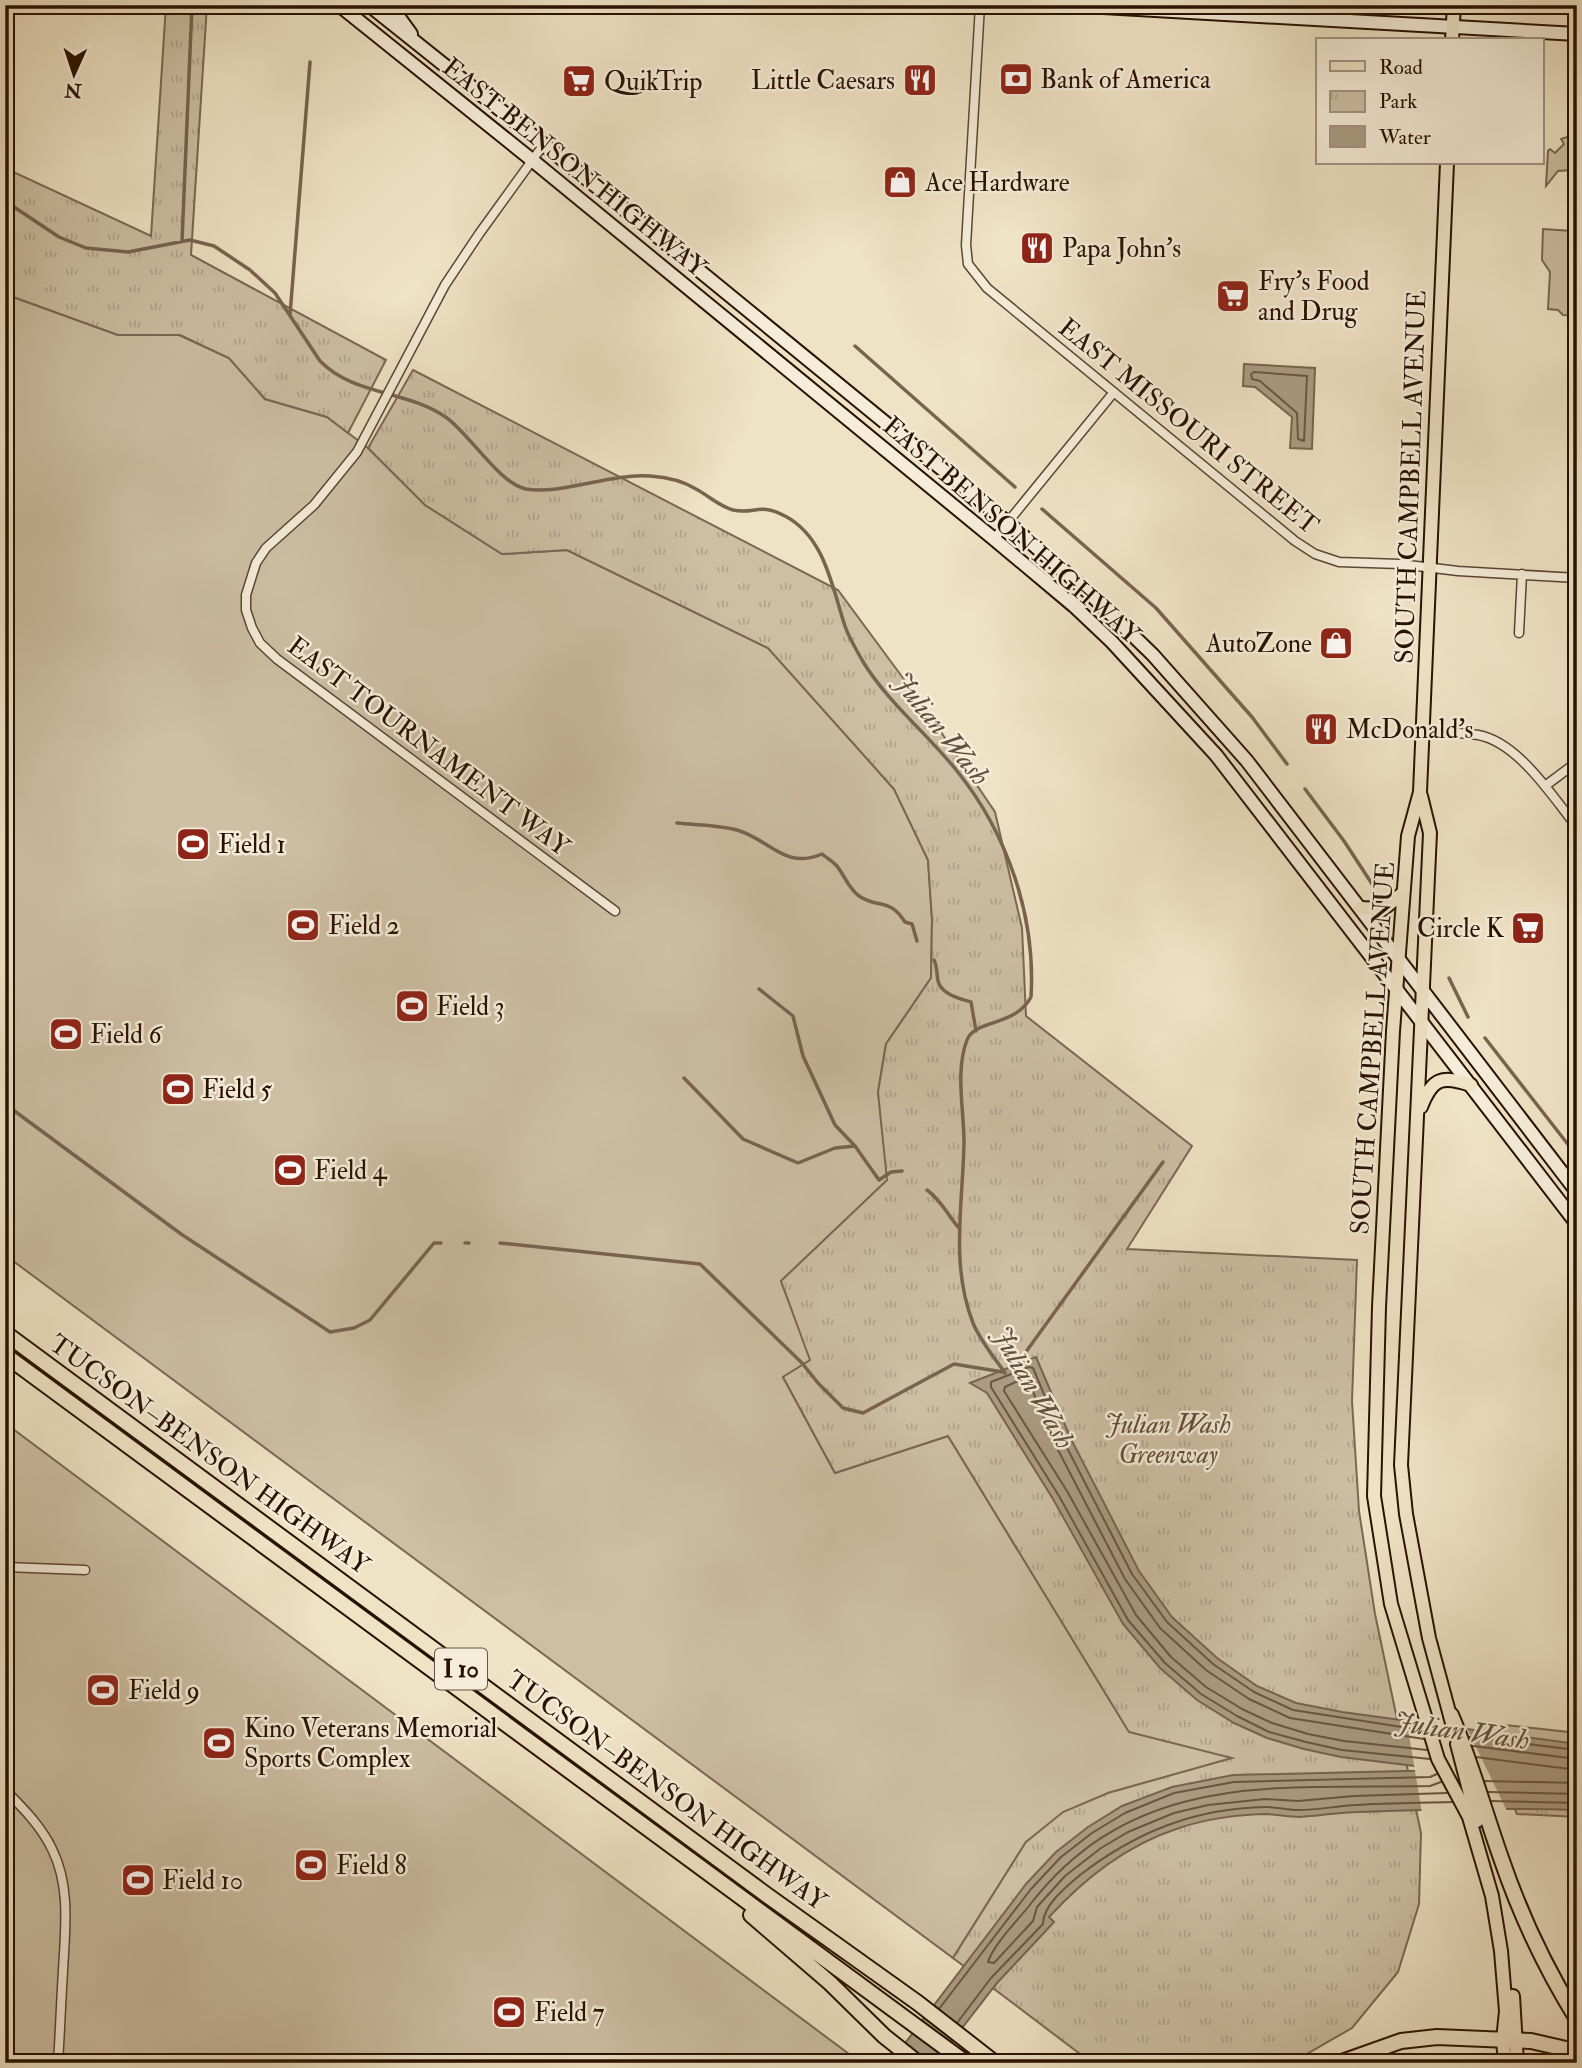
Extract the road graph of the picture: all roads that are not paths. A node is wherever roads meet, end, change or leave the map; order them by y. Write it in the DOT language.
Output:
graph roads {
  1 [pos="339,5"];
  2 [pos="369,5"];
  3 [pos="390,5"];
  4 [pos="980,5"];
  5 [pos="1068,5"];
  6 [pos="1454,5"];
  7 [pos="1453,34"];
  8 [pos="1577,34"];
  9 [pos="417,43"];
  10 [pos="544,144"];
  11 [pos="532,160"];
  12 [pos="1447,164"];
  13 [pos="739,303"];
  14 [pos="726,320"];
  15 [pos="1114,392"];
  16 [pos="1008,523"];
  17 [pos="994,539"];
  18 [pos="1428,568"];
  19 [pos="1522,575"];
  20 [pos="1577,578"];
  21 [pos="1519,633"];
  22 [pos="1423,731"];
  23 [pos="1577,762"];
  24 [pos="1545,786"];
  25 [pos="1420,792"];
  26 [pos="1577,827"];
  27 [pos="1403,893"];
  28 [pos="1360,908"];
  29 [pos="615,911"];
  30 [pos="1399,959"];
  31 [pos="1397,988"];
  32 [pos="1422,989"];
  33 [pos="1421,1021"];
  34 [pos="1471,1085"];
  35 [pos="1416,1120"];
  36 [pos="1577,1192"];
  37 [pos="1577,1224"];
  38 [pos="5,1333"];
  39 [pos="5,1355"];
  40 [pos="5,1567"];
  41 [pos="85,1570"];
  42 [pos="1451,1715"];
  43 [pos="5,1790"];
  44 [pos="1478,1817"];
  45 [pos="681,1855"];
  46 [pos="1577,2019"];
  47 [pos="1510,2040"];
  48 [pos="1577,2055"];
  49 [pos="58,2063"];
  50 [pos="918,2063"];
  51 [pos="966,2063"];
  52 [pos="995,2063"];
  53 [pos="1339,2063"];
  54 [pos="1505,2063"];
  55 [pos="1517,2063"];
  1 -- 11 [label="main road, EAST BENSON HIGHWAY"];
  2 -- 9 [label="main road, EAST BENSON HIGHWAY"];
  3 -- 9 [label="main road"];
  4 -- 15 [label="street, EAST MISSOURI STREET"];
  5 -- 7 [label="main road"];
  6 -- 7 [label="main road"];
  7 -- 8 [label="main road"];
  9 -- 10 [label="main road, EAST BENSON HIGHWAY"];
  10 -- 11 [label="street, EAST TOURNAMENT WAY"];
  10 -- 13 [label="main road, EAST BENSON HIGHWAY"];
  11 -- 14 [label="main road, EAST BENSON HIGHWAY"];
  11 -- 29 [label="street, EAST TOURNAMENT WAY"];
  12 -- 18 [label="main road, SOUTH CAMPBELL AVENUE"];
  13 -- 14 [label="main road"];
  13 -- 16 [label="main road, EAST BENSON HIGHWAY"];
  14 -- 17 [label="main road, EAST BENSON HIGHWAY"];
  15 -- 16 [label="street"];
  15 -- 18 [label="street, EAST MISSOURI STREET"];
  16 -- 17 [label="street"];
  16 -- 28 [label="main road, EAST BENSON HIGHWAY"];
  17 -- 31 [label="main road, EAST BENSON HIGHWAY"];
  18 -- 19 [label="street, EAST MISSOURI STREET"];
  18 -- 22 [label="main road, SOUTH CAMPBELL AVENUE"];
  19 -- 20 [label="street, EAST MISSOURI STREET"];
  19 -- 21 [label="street"];
  22 -- 24 [label="street"];
  22 -- 25 [label="main road, SOUTH CAMPBELL AVENUE"];
  23 -- 24 [label="street"];
  24 -- 26 [label="street"];
  25 -- 27 [label="main road, SOUTH CAMPBELL AVENUE"];
  25 -- 32 [label="main road, SOUTH CAMPBELL AVENUE"];
  27 -- 28 [label="main road"];
  27 -- 30 [label="main road, SOUTH CAMPBELL AVENUE"];
  28 -- 30 [label="main road, EAST BENSON HIGHWAY"];
  30 -- 31 [label="main road, SOUTH CAMPBELL AVENUE"];
  30 -- 32 [label="main road, EAST BENSON HIGHWAY"];
  31 -- 33 [label="main road, EAST BENSON HIGHWAY"];
  31 -- 44 [label="main road, SOUTH CAMPBELL AVENUE"];
  32 -- 33 [label="main road, SOUTH CAMPBELL AVENUE"];
  32 -- 36 [label="main road, EAST BENSON HIGHWAY"];
  33 -- 34 [label="main road, EAST BENSON HIGHWAY"];
  33 -- 35 [label="main road, SOUTH CAMPBELL AVENUE"];
  34 -- 35 [label="main road"];
  34 -- 37 [label="main road, EAST BENSON HIGHWAY"];
  35 -- 42 [label="main road, SOUTH CAMPBELL AVENUE"];
  38 -- 52 [label="highway, TUCSON–BENSON HIGHWAY / I 10"];
  39 -- 45 [label="highway, TUCSON–BENSON HIGHWAY / I 10"];
  40 -- 41 [label="street"];
  42 -- 44 [label="highway"];
  43 -- 49 [label="street"];
  44 -- 46 [label="highway"];
  44 -- 47 [label="main road, SOUTH CAMPBELL AVENUE"];
  45 -- 50 [label="highway"];
  45 -- 51 [label="highway, TUCSON–BENSON HIGHWAY / I 10"];
  47 -- 48 [label="highway"];
  47 -- 53 [label="highway"];
  47 -- 54 [label="main road"];
  47 -- 55 [label="main road"];
}
